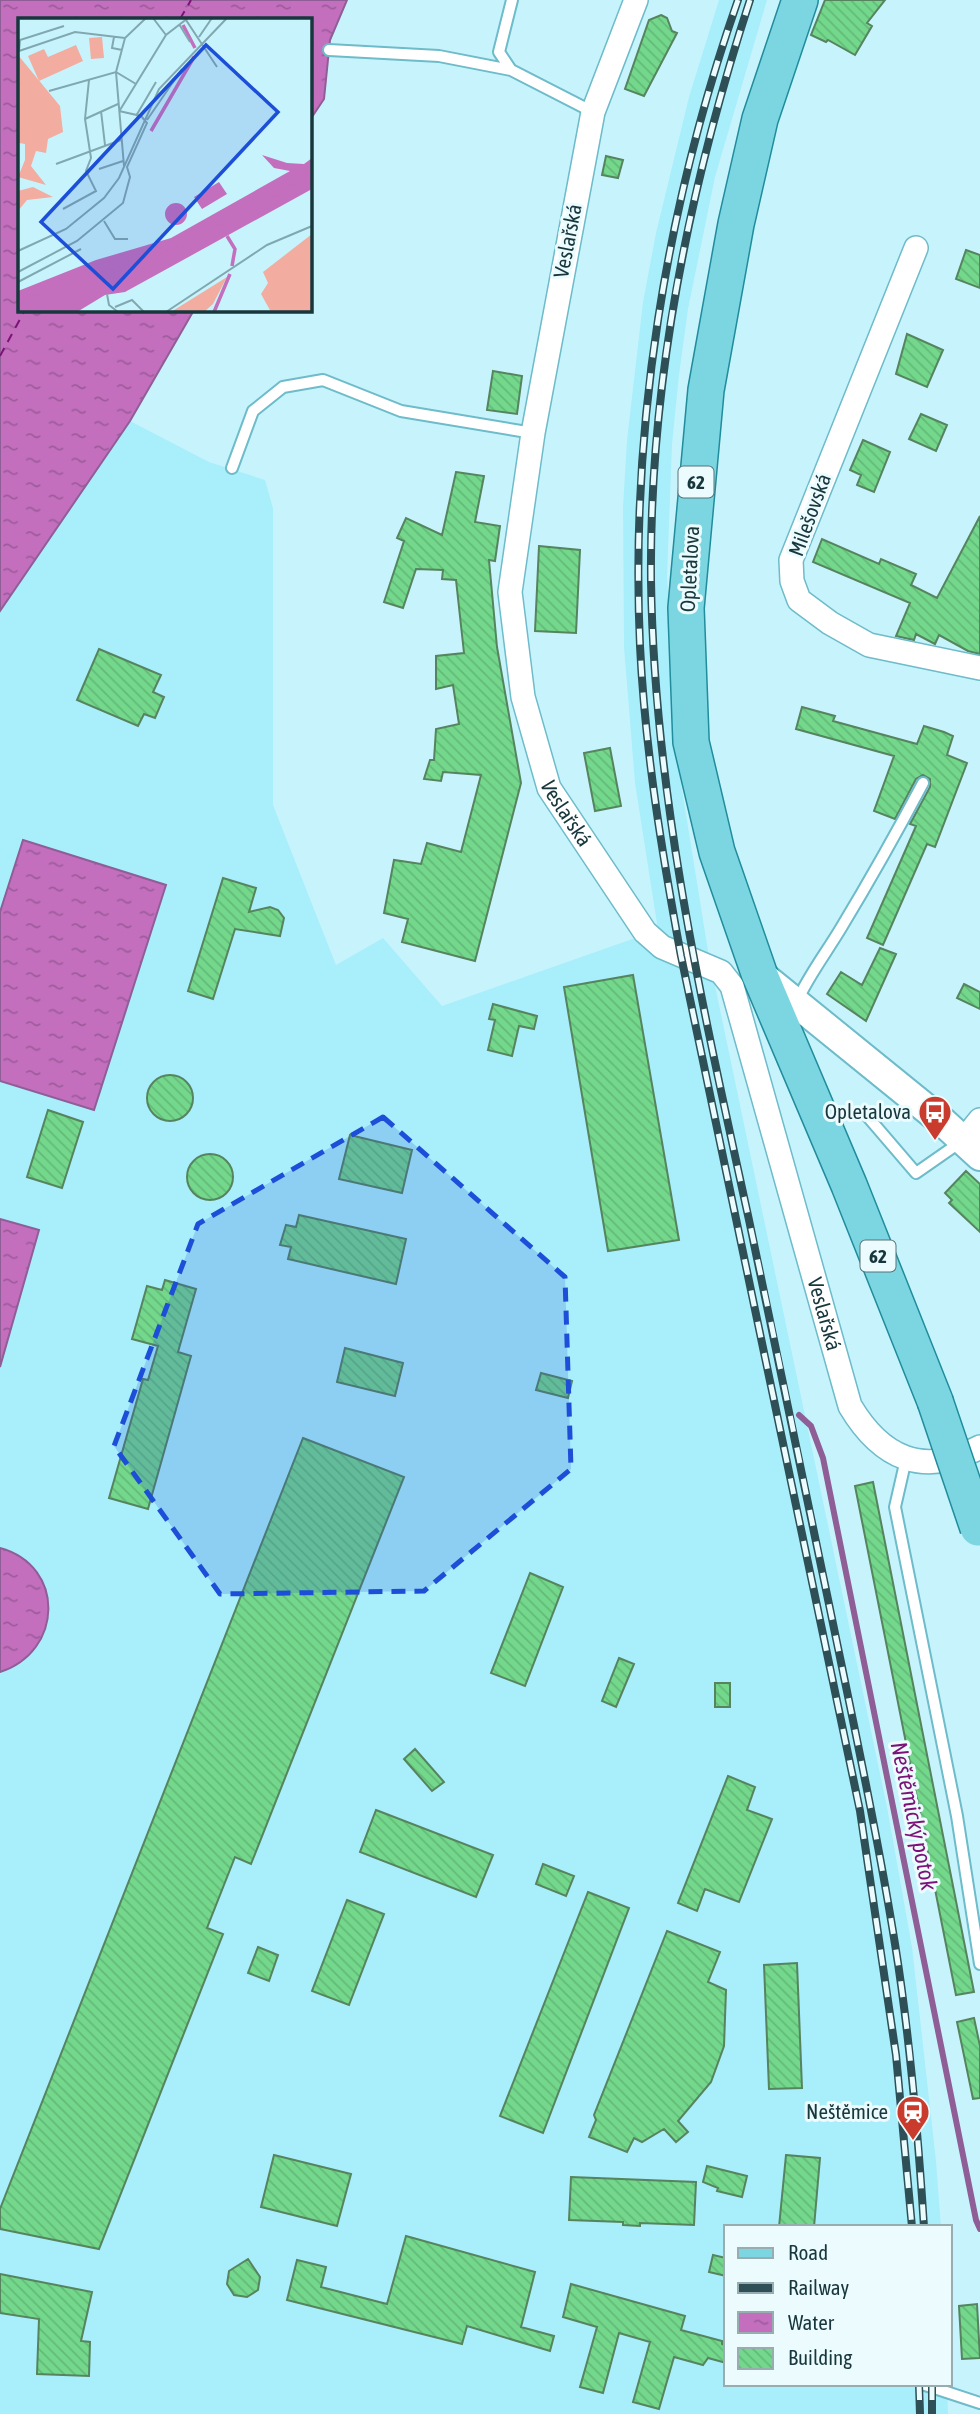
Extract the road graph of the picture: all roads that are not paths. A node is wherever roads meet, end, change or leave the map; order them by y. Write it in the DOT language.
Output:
graph roads {
  1 [pos="512,0"];
  2 [pos="636,0"];
  3 [pos="800,0"];
  4 [pos="329,50"];
  5 [pos="511,70"];
  6 [pos="593,112"];
  7 [pos="916,248"];
  8 [pos="534,433"];
  9 [pos="232,468"];
  10 [pos="980,668"];
  11 [pos="923,783"];
  12 [pos="759,973"];
  13 [pos="796,1003"];
  14 [pos="868,1117"];
  15 [pos="974,1139"];
  16 [pos="980,1447"];
  17 [pos="906,1460"];
  18 [pos="979,1532"];
  19 [pos="980,1964"];
  20 [pos="928,2386"];
  21 [pos="980,2403"];
  1 -- 5 [label="lane"];
  2 -- 6 [label="street, Veslařská"];
  3 -- 12 [label="main road, Opletalova / 62"];
  4 -- 5 [label="lane"];
  5 -- 6 [label="lane"];
  6 -- 8 [label="street, Veslařská"];
  7 -- 10 [label="street, Milešovská"];
  8 -- 9 [label="lane"];
  8 -- 17 [label="street, Veslařská"];
  11 -- 13 [label="lane"];
  12 -- 13 [label="street"];
  12 -- 18 [label="main road, Opletalova / 62, bridge"];
  13 -- 15 [label="street"];
  14 -- 15 [label="lane"];
  16 -- 17 [label="street"];
  17 -- 19 [label="lane"];
  20 -- 21 [label="lane"];
}
